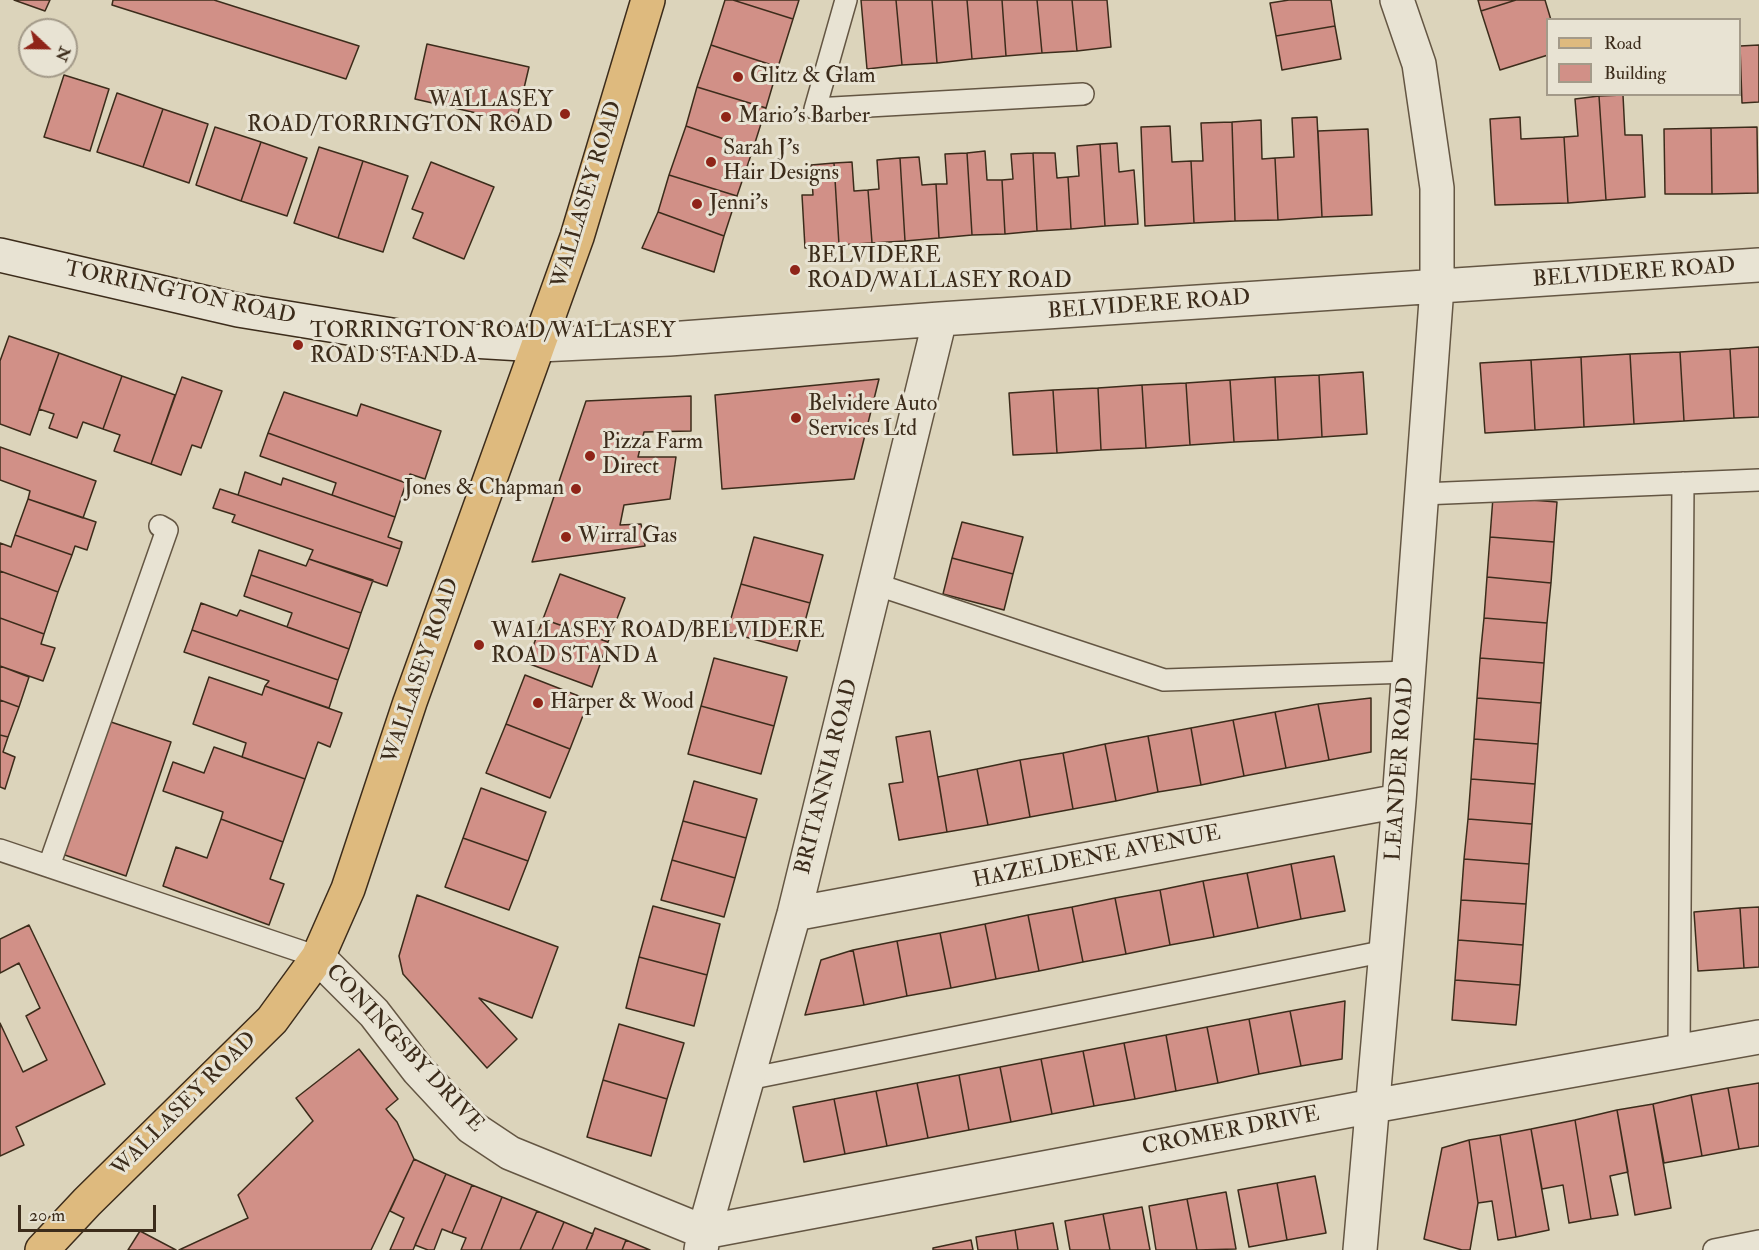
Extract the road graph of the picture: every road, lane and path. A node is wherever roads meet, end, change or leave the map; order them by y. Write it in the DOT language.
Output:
graph roads {
  1 [pos="648,0"];
  2 [pos="846,0"];
  3 [pos="1397,0"];
  4 [pos="1083,94"];
  5 [pos="0,255"];
  6 [pos="1759,265"];
  7 [pos="1437,287"];
  8 [pos="940,319"];
  9 [pos="539,345"];
  10 [pos="1759,480"];
  11 [pos="1683,483"];
  12 [pos="1422,494"];
  13 [pos="160,526"];
  14 [pos="875,584"];
  15 [pos="1409,672"];
  16 [pos="1399,801"];
  17 [pos="0,850"];
  18 [pos="49,866"];
  19 [pos="794,914"];
  20 [pos="1386,951"];
  21 [pos="318,957"];
  22 [pos="1759,1037"];
  23 [pos="1679,1050"];
  24 [pos="748,1079"];
  25 [pos="1373,1106"];
  26 [pos="703,1241"];
  27 [pos="1759,1241"];
  28 [pos="42,1250"];
  29 [pos="1360,1250"];
  30 [pos="1714,1250"];
  1 -- 9 [label="main road, WALLASEY ROAD"];
  2 -- 4 [label="lane"];
  3 -- 7 [label="street, LEANDER ROAD"];
  5 -- 9 [label="street, TORRINGTON ROAD"];
  6 -- 7 [label="street, BELVIDERE ROAD"];
  7 -- 8 [label="street, BELVIDERE ROAD"];
  7 -- 12 [label="street, LEANDER ROAD"];
  8 -- 9 [label="street, BELVIDERE ROAD"];
  8 -- 14 [label="street, BRITANNIA ROAD"];
  9 -- 21 [label="main road, WALLASEY ROAD"];
  10 -- 11 [label="lane"];
  11 -- 12 [label="lane"];
  11 -- 23 [label="lane"];
  12 -- 15 [label="street, LEANDER ROAD"];
  13 -- 18 [label="lane"];
  14 -- 15 [label="lane"];
  14 -- 19 [label="street, BRITANNIA ROAD"];
  15 -- 16 [label="street, LEANDER ROAD"];
  16 -- 19 [label="street, HAZELDENE AVENUE"];
  16 -- 20 [label="street, LEANDER ROAD"];
  17 -- 18 [label="lane"];
  18 -- 21 [label="lane"];
  19 -- 24 [label="street, BRITANNIA ROAD"];
  20 -- 24 [label="lane"];
  20 -- 25 [label="street, LEANDER ROAD"];
  21 -- 26 [label="street, CONINGSBY DRIVE"];
  21 -- 28 [label="main road, WALLASEY ROAD"];
  22 -- 23 [label="street, CROMER DRIVE"];
  23 -- 25 [label="street, CROMER DRIVE"];
  24 -- 26 [label="street, BRITANNIA ROAD"];
  25 -- 26 [label="street, CROMER DRIVE"];
  25 -- 29 [label="street, LEANDER ROAD"];
  27 -- 30 [label="lane"];
}
